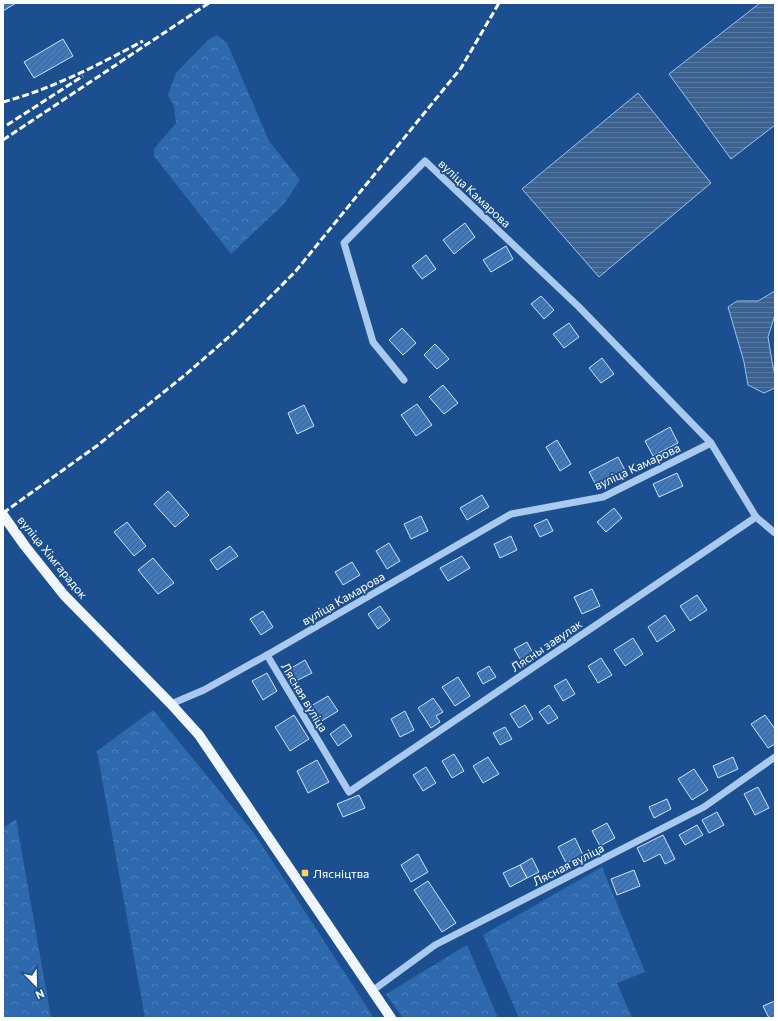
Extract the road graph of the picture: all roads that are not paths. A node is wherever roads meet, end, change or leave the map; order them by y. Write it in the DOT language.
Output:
graph roads {
  1 [pos="404,380"];
  2 [pos="711,443"];
  3 [pos="3,515"];
  4 [pos="756,517"];
  5 [pos="775,533"];
  6 [pos="267,655"];
  7 [pos="171,704"];
  8 [pos="775,757"];
  9 [pos="349,792"];
  10 [pos="372,991"];
  11 [pos="391,1018"];
  1 -- 2 [label="street, вуліца Камарова"];
  2 -- 4 [label="street"];
  2 -- 6 [label="street, вуліца Камарова"];
  3 -- 7 [label="main road, вуліца Хімгарадок"];
  4 -- 5 [label="street"];
  4 -- 9 [label="street, Лясны завулак"];
  6 -- 7 [label="street, вуліца Камарова"];
  6 -- 9 [label="street, Лясная вуліца"];
  7 -- 10 [label="main road, вуліца Хімгарадок"];
  8 -- 10 [label="street, Лясная вуліца"];
  10 -- 11 [label="main road, вуліца Хімгарадок"];
}
